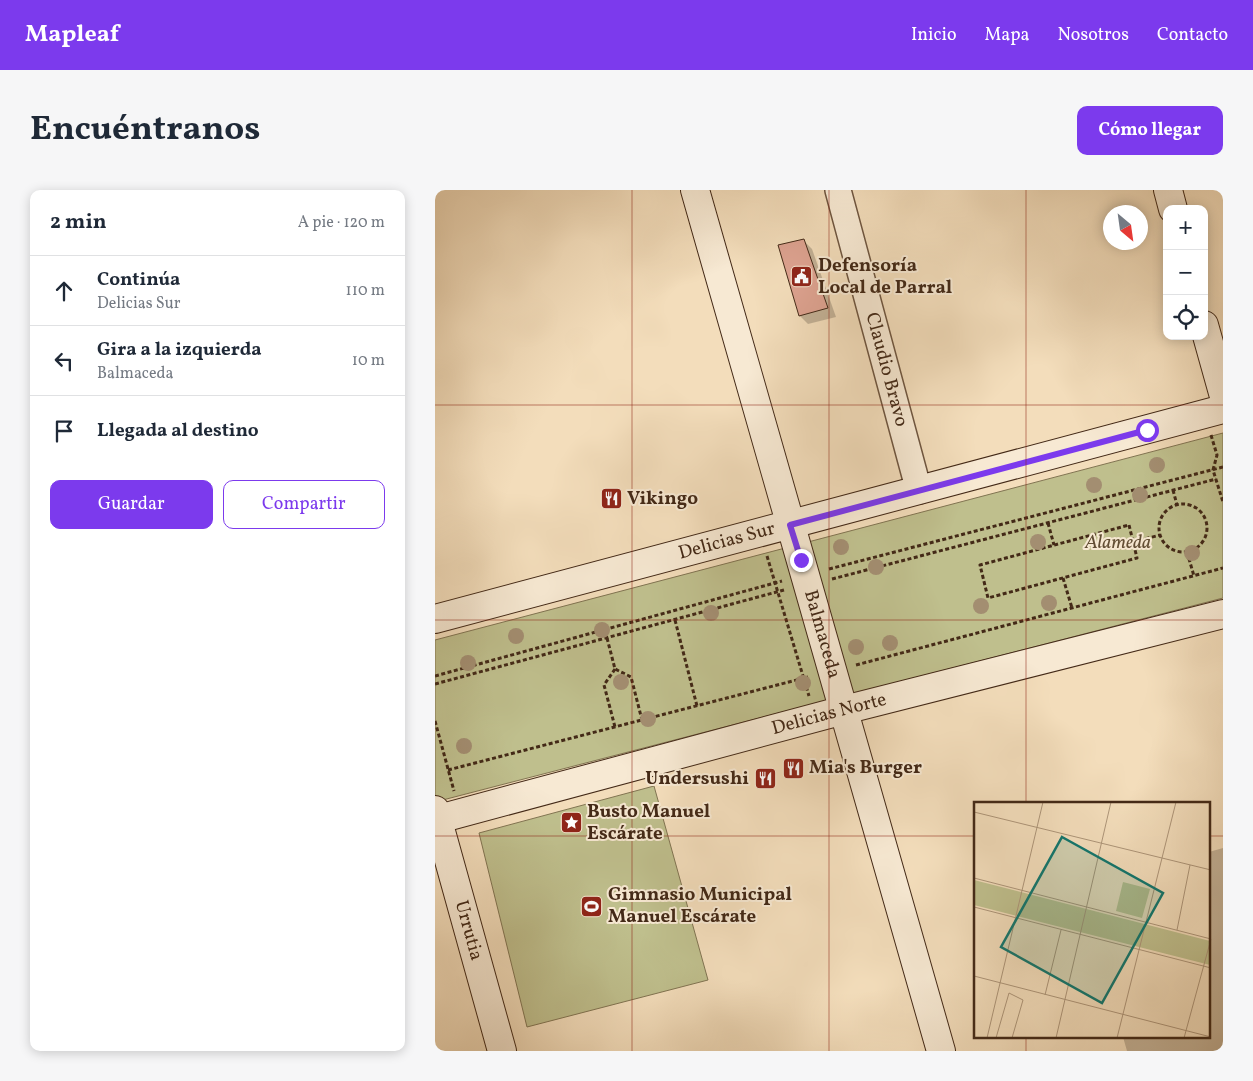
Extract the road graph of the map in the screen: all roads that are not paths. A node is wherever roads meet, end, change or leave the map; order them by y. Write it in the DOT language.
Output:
graph roads {
  1 [pos="695,190"];
  2 [pos="838,190"];
  3 [pos="1168,190"];
  4 [pos="1172,205"];
  5 [pos="1208,340"];
  6 [pos="1223,394"];
  7 [pos="1214,412"];
  8 [pos="919,491"];
  9 [pos="790,525"];
  10 [pos="1223,614"];
  11 [pos="435,619"];
  12 [pos="844,710"];
  13 [pos="442,815"];
  14 [pos="502,1051"];
  15 [pos="941,1051"];
  1 -- 9 [label="street, Balmaceda"];
  2 -- 8 [label="street, Claudio Bravo"];
  3 -- 4 [label="street"];
  5 -- 6 [label="street"];
  7 -- 8 [label="street, Delicias Sur"];
  8 -- 9 [label="street, Delicias Sur"];
  9 -- 11 [label="street, Delicias Sur"];
  9 -- 12 [label="street, Balmaceda"];
  10 -- 12 [label="street, Delicias Norte"];
  12 -- 13 [label="street, Delicias Norte"];
  12 -- 15 [label="street, Balmaceda"];
  13 -- 14 [label="street, Urrutia"];
}
